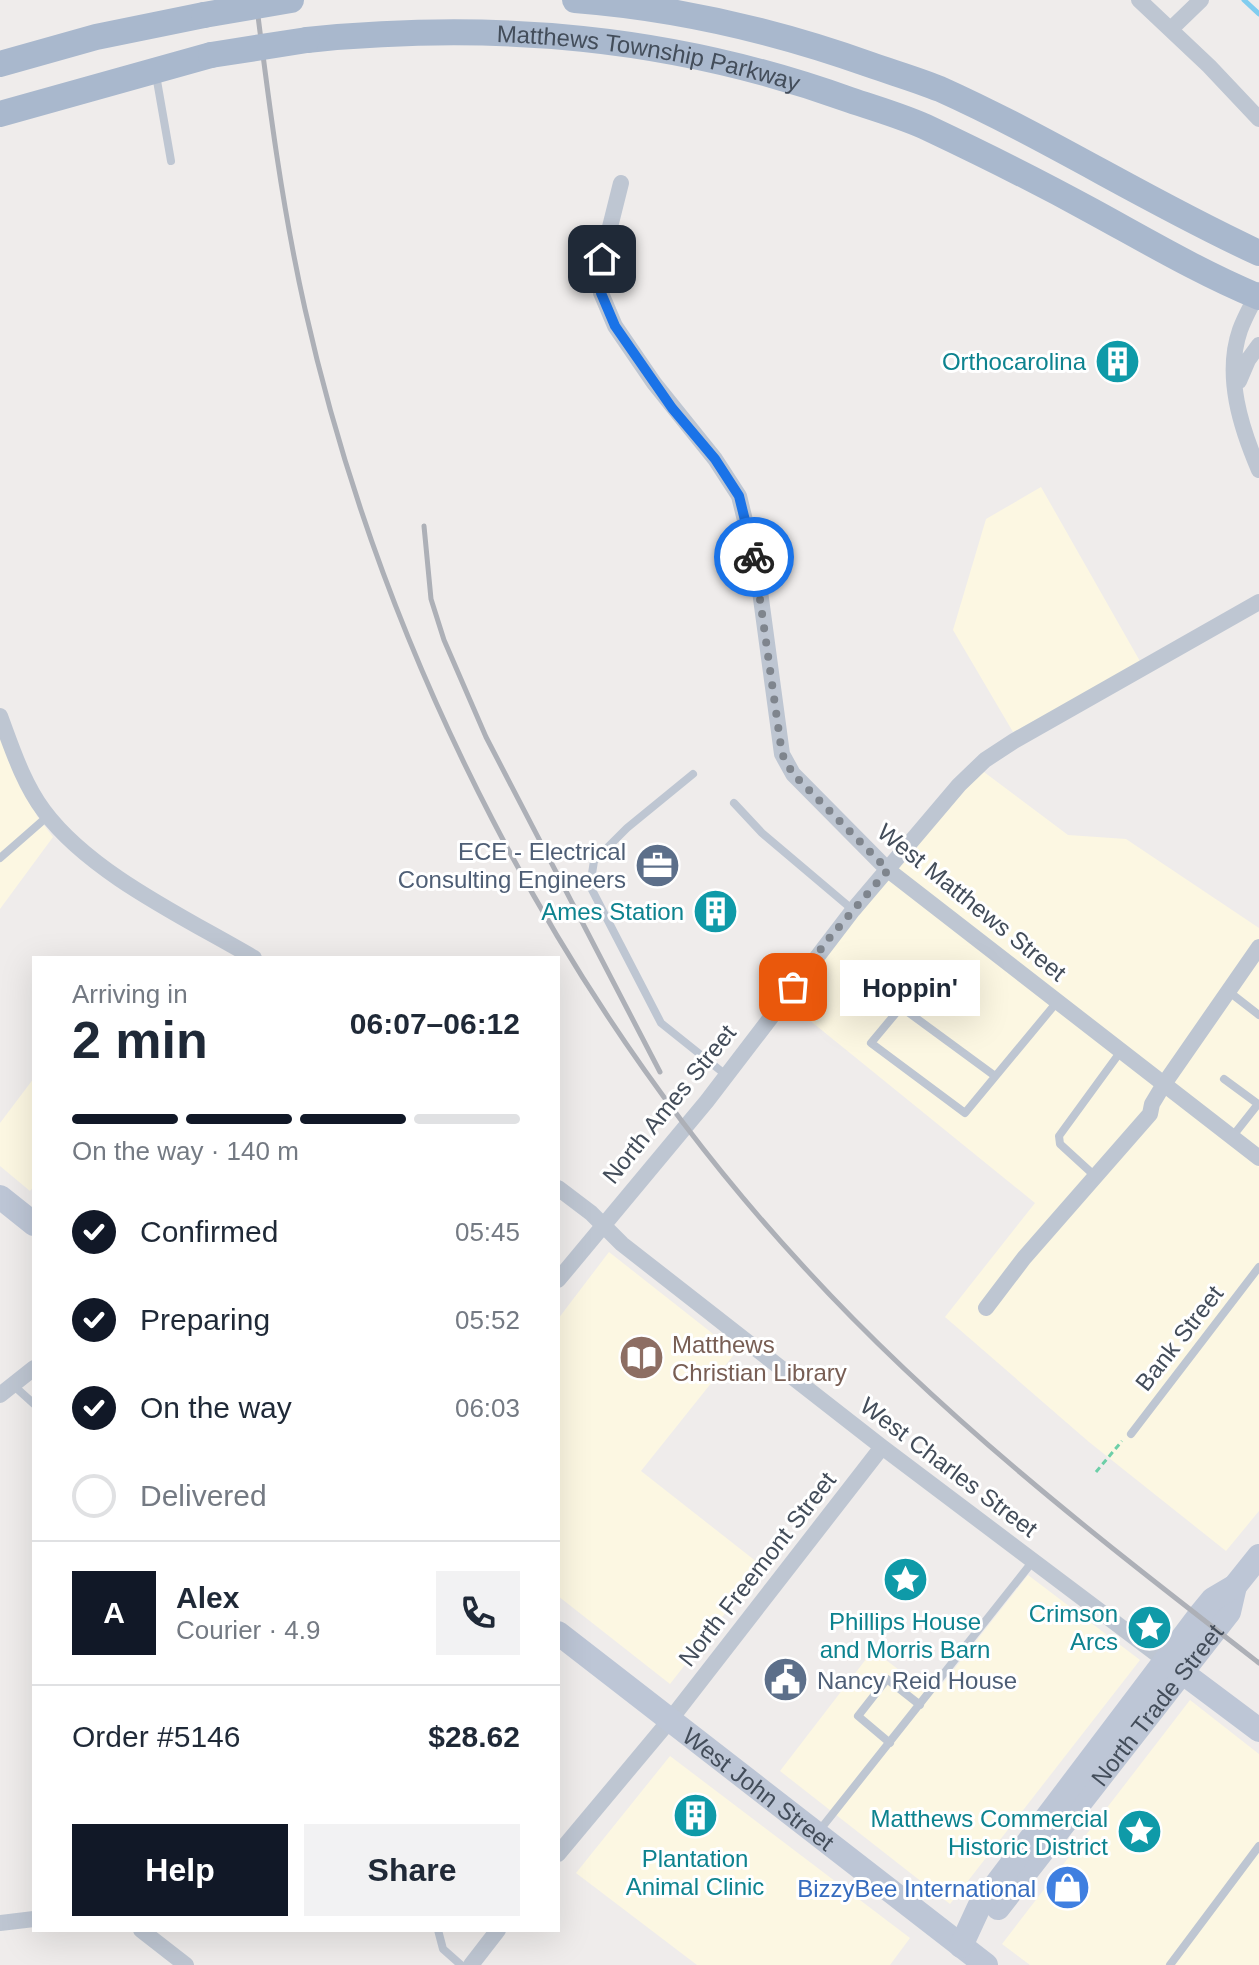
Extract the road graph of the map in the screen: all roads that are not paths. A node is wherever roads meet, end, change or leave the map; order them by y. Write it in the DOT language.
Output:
graph roads {
  1 [pos="291,0"];
  2 [pos="575,0"];
  3 [pos="1139,0"];
  4 [pos="1201,0"];
  5 [pos="1171,29"];
  6 [pos="0,64"];
  7 [pos="156,72"];
  8 [pos="0,114"];
  9 [pos="1259,119"];
  10 [pos="171,161"];
  11 [pos="621,183"];
  12 [pos="1259,253"];
  13 [pos="1258,295"];
  14 [pos="1259,345"];
  15 [pos="1236,390"];
  16 [pos="1259,470"];
  17 [pos="1259,602"];
  18 [pos="0,716"];
  19 [pos="693,774"];
  20 [pos="734,803"];
  21 [pos="48,816"];
  22 [pos="0,858"];
  23 [pos="888,870"];
  24 [pos="853,910"];
  25 [pos="1259,947"];
  26 [pos="251,956"];
  27 [pos="1228,991"];
  28 [pos="1057,1001"];
  29 [pos="1259,1015"];
  30 [pos="1121,1050"];
  31 [pos="726,1075"];
  32 [pos="995,1076"];
  33 [pos="1224,1079"];
  34 [pos="1164,1084"];
  35 [pos="1232,1137"];
  36 [pos="1259,1158"];
  37 [pos="1095,1176"];
  38 [pos="560,1190"];
  39 [pos="0,1197"];
  40 [pos="32,1222"];
  41 [pos="602,1224"];
  42 [pos="1259,1267"];
  43 [pos="560,1277"];
  44 [pos="986,1308"];
  45 [pos="32,1370"];
  46 [pos="7,1390"];
  47 [pos="32,1403"];
  48 [pos="1131,1434"];
  49 [pos="882,1447"];
  50 [pos="1259,1556"];
  51 [pos="1033,1561"];
  52 [pos="560,1635"];
  53 [pos="1174,1667"];
  54 [pos="920,1705"];
  55 [pos="670,1720"];
  56 [pos="1259,1730"];
  57 [pos="890,1743"];
  58 [pos="816,1835"];
  59 [pos="1259,1846"];
  60 [pos="560,1852"];
  61 [pos="32,1919"];
  62 [pos="0,1923"];
  63 [pos="144,1932"];
  64 [pos="439,1932"];
  65 [pos="496,1932"];
  66 [pos="953,1955"];
  67 [pos="186,1965"];
  68 [pos="461,1965"];
  69 [pos="471,1965"];
  70 [pos="986,1965"];
  71 [pos="1170,1965"];
  1 -- 6 [label="main road, bridge"];
  2 -- 12 [label="main road, Matthews Township Parkway"];
  3 -- 5 [label="street"];
  4 -- 5 [label="street"];
  5 -- 9 [label="street"];
  7 -- 8 [label="main road, Matthews Township Parkway"];
  7 -- 10 [label="lane"];
  7 -- 13 [label="main road, Matthews Township Parkway, bridge"];
  11 -- 23 [label="street, West Matthews Street"];
  13 -- 15 [label="street"];
  14 -- 15 [label="street"];
  15 -- 16 [label="street"];
  17 -- 23 [label="street, North Ames Street"];
  18 -- 21 [label="street"];
  19 -- 31 [label="lane"];
  20 -- 24 [label="lane"];
  21 -- 22 [label="lane"];
  21 -- 26 [label="street"];
  23 -- 24 [label="street, North Ames Street"];
  23 -- 28 [label="street, West Matthews Street"];
  24 -- 31 [label="street, North Ames Street"];
  25 -- 27 [label="street"];
  27 -- 29 [label="lane"];
  27 -- 34 [label="street"];
  28 -- 30 [label="street, West Matthews Street"];
  28 -- 32 [label="lane"];
  30 -- 34 [label="street, West Matthews Street"];
  30 -- 37 [label="lane"];
  31 -- 41 [label="street, North Ames Street"];
  32 -- 32 [label="lane"];
  33 -- 35 [label="lane"];
  34 -- 35 [label="street, West Matthews Street"];
  34 -- 37 [label="street"];
  35 -- 36 [label="street, West Matthews Street"];
  37 -- 44 [label="street"];
  38 -- 41 [label="street, West Charles Street"];
  39 -- 40 [label="main road"];
  41 -- 43 [label="street, North Ames Street"];
  41 -- 49 [label="street, West Charles Street"];
  42 -- 48 [label="lane, Bank Street"];
  45 -- 46 [label="street"];
  46 -- 47 [label="lane"];
  49 -- 51 [label="street, West Charles Street"];
  49 -- 55 [label="street, North Freemont Street"];
  50 -- 53 [label="main road, North Trade Street"];
  51 -- 53 [label="street, West Charles Street"];
  51 -- 54 [label="lane"];
  52 -- 55 [label="main road, West John Street"];
  53 -- 56 [label="main road"];
  53 -- 66 [label="main road, North Trade Street"];
  54 -- 57 [label="lane"];
  54 -- 57 [label="lane"];
  55 -- 58 [label="main road, West John Street"];
  55 -- 60 [label="street, North Freemont Street"];
  57 -- 58 [label="lane"];
  58 -- 66 [label="main road, West John Street"];
  59 -- 71 [label="lane"];
  61 -- 62 [label="street"];
  63 -- 67 [label="street"];
  64 -- 68 [label="lane"];
  65 -- 69 [label="street"];
  66 -- 70 [label="main road, West John Street"];
}
